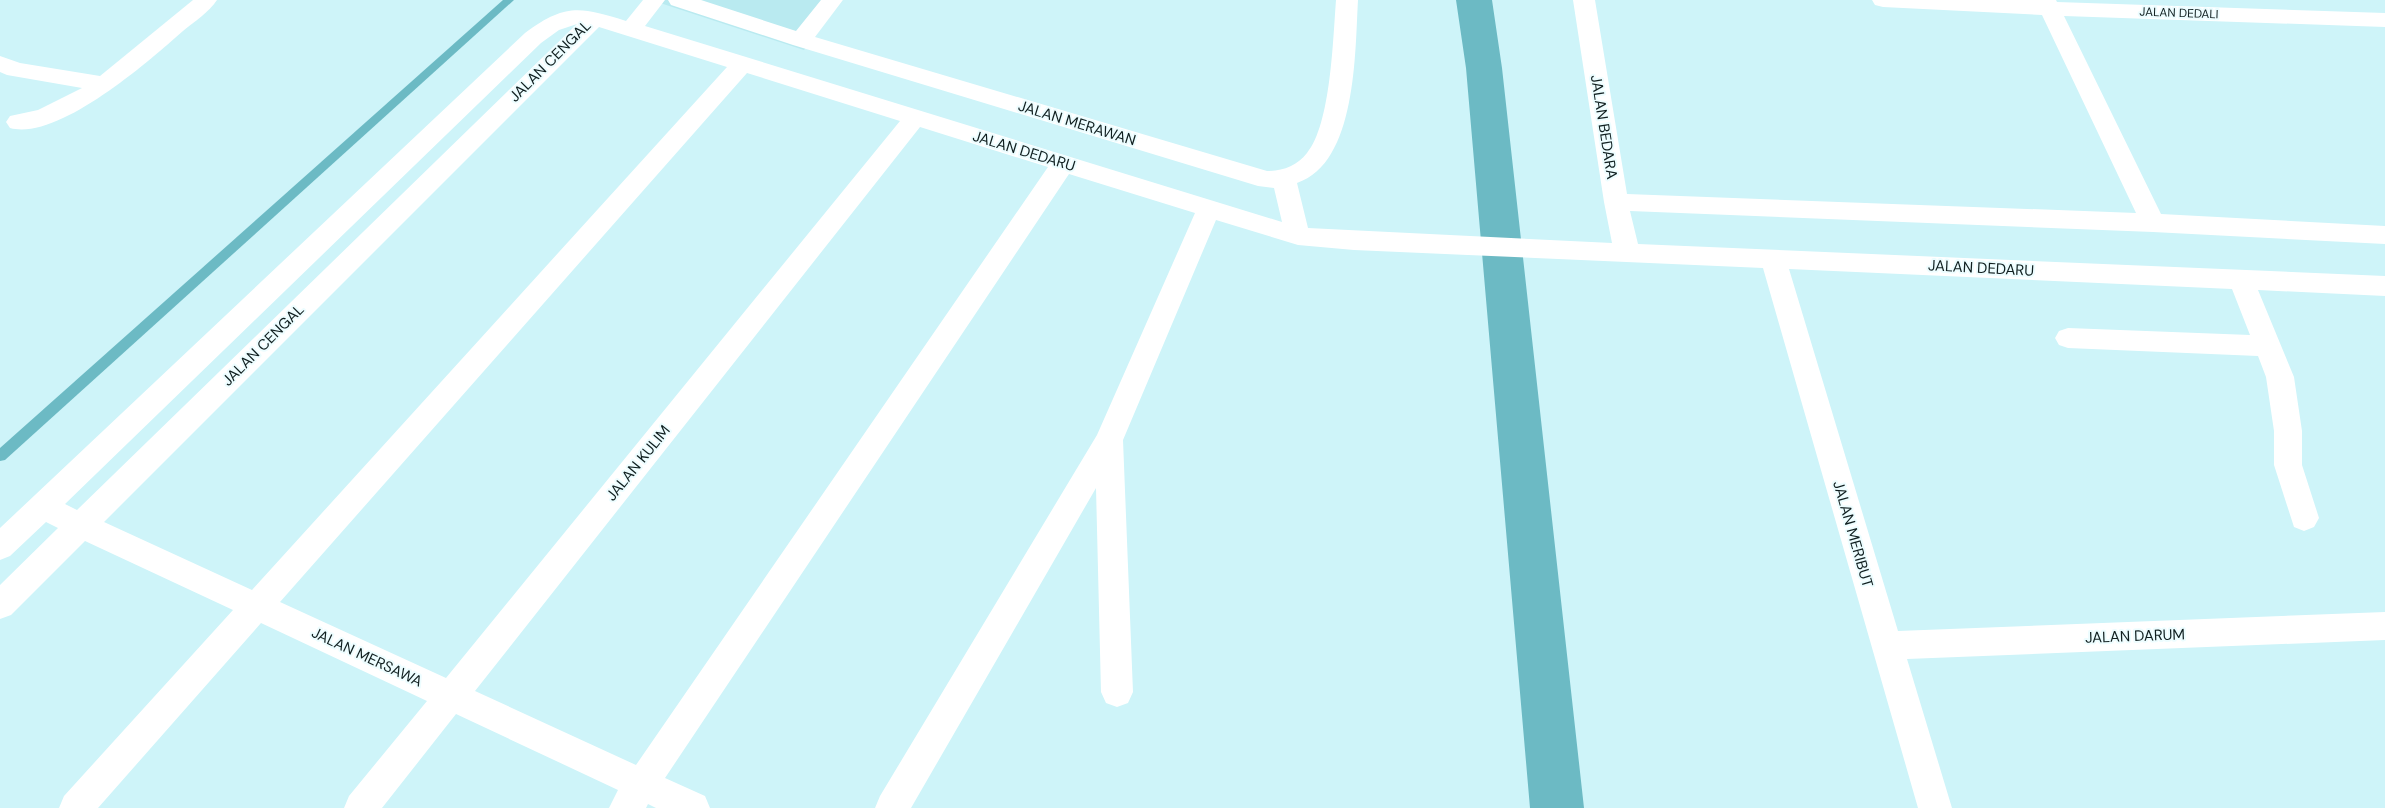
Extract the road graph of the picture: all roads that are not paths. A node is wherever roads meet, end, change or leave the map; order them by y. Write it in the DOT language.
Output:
graph roads {
  1 [pos="206,0"];
  2 [pos="654,0"];
  3 [pos="679,0"];
  4 [pos="832,0"];
  5 [pos="1348,0"];
  6 [pos="1584,0"];
  7 [pos="1883,0"];
  8 [pos="2047,4"];
  9 [pos="594,19"];
  10 [pos="2385,20"];
  11 [pos="630,30"];
  12 [pos="801,40"];
  13 [pos="0,63"];
  14 [pos="742,65"];
  15 [pos="105,84"];
  16 [pos="915,118"];
  17 [pos="18,122"];
  18 [pos="1063,164"];
  19 [pos="1284,180"];
  20 [pos="1616,202"];
  21 [pos="1209,208"];
  22 [pos="2153,224"];
  23 [pos="2385,235"];
  24 [pos="1298,236"];
  25 [pos="1627,253"];
  26 [pos="1773,259"];
  27 [pos="2241,280"];
  28 [pos="2385,286"];
  29 [pos="2068,338"];
  30 [pos="2268,346"];
  31 [pos="1109,440"];
  32 [pos="42,507"];
  33 [pos="2304,518"];
  34 [pos="82,525"];
  35 [pos="0,547"];
  36 [pos="0,605"];
  37 [pos="256,606"];
  38 [pos="2385,626"];
  39 [pos="1886,646"];
  40 [pos="1117,692"];
  41 [pos="450,695"];
  42 [pos="634,796"];
  43 [pos="76,808"];
  44 [pos="361,808"];
  45 [pos="693,808"];
  46 [pos="892,808"];
  47 [pos="1935,808"];
  1 -- 15 [label="street"];
  2 -- 11 [label="street"];
  3 -- 12 [label="street, JALAN MERAWAN"];
  4 -- 12 [label="street"];
  5 -- 19 [label="street"];
  6 -- 20 [label="street, JALAN BEDARA"];
  7 -- 8 [label="street, JALAN DEDALI"];
  8 -- 10 [label="street, JALAN DEDALI"];
  8 -- 22 [label="street"];
  9 -- 11 [label="street, JALAN DEDARU"];
  9 -- 32 [label="street, JALAN CENGAL"];
  9 -- 34 [label="street, JALAN CENGAL"];
  11 -- 14 [label="street, JALAN DEDARU"];
  12 -- 19 [label="street, JALAN MERAWAN"];
  13 -- 15 [label="street"];
  14 -- 16 [label="street, JALAN DEDARU"];
  14 -- 37 [label="street"];
  15 -- 17 [label="street"];
  16 -- 18 [label="street, JALAN DEDARU"];
  16 -- 41 [label="street, JALAN KULIM"];
  18 -- 21 [label="street, JALAN DEDARU"];
  18 -- 42 [label="street"];
  19 -- 24 [label="street"];
  20 -- 22 [label="street"];
  20 -- 25 [label="street, JALAN BEDARA"];
  21 -- 24 [label="street, JALAN DEDARU"];
  21 -- 31 [label="street"];
  22 -- 23 [label="street"];
  24 -- 25 [label="street, JALAN DEDARU"];
  25 -- 26 [label="street, JALAN DEDARU"];
  26 -- 27 [label="street, JALAN DEDARU"];
  26 -- 39 [label="street, JALAN MERIBUT"];
  27 -- 28 [label="street, JALAN DEDARU"];
  27 -- 30 [label="street"];
  29 -- 30 [label="street"];
  30 -- 33 [label="street"];
  31 -- 40 [label="street"];
  31 -- 46 [label="street"];
  32 -- 34 [label="street, JALAN MERSAWA"];
  32 -- 35 [label="street, JALAN CENGAL"];
  34 -- 36 [label="street, JALAN CENGAL"];
  34 -- 37 [label="street, JALAN MERSAWA"];
  37 -- 41 [label="street, JALAN MERSAWA"];
  37 -- 43 [label="street"];
  38 -- 39 [label="street, JALAN DARUM"];
  39 -- 47 [label="street, JALAN MERIBUT"];
  41 -- 42 [label="street, JALAN MERSAWA"];
  41 -- 44 [label="street, JALAN KULIM"];
  42 -- 45 [label="street, JALAN MERSAWA"];
}
